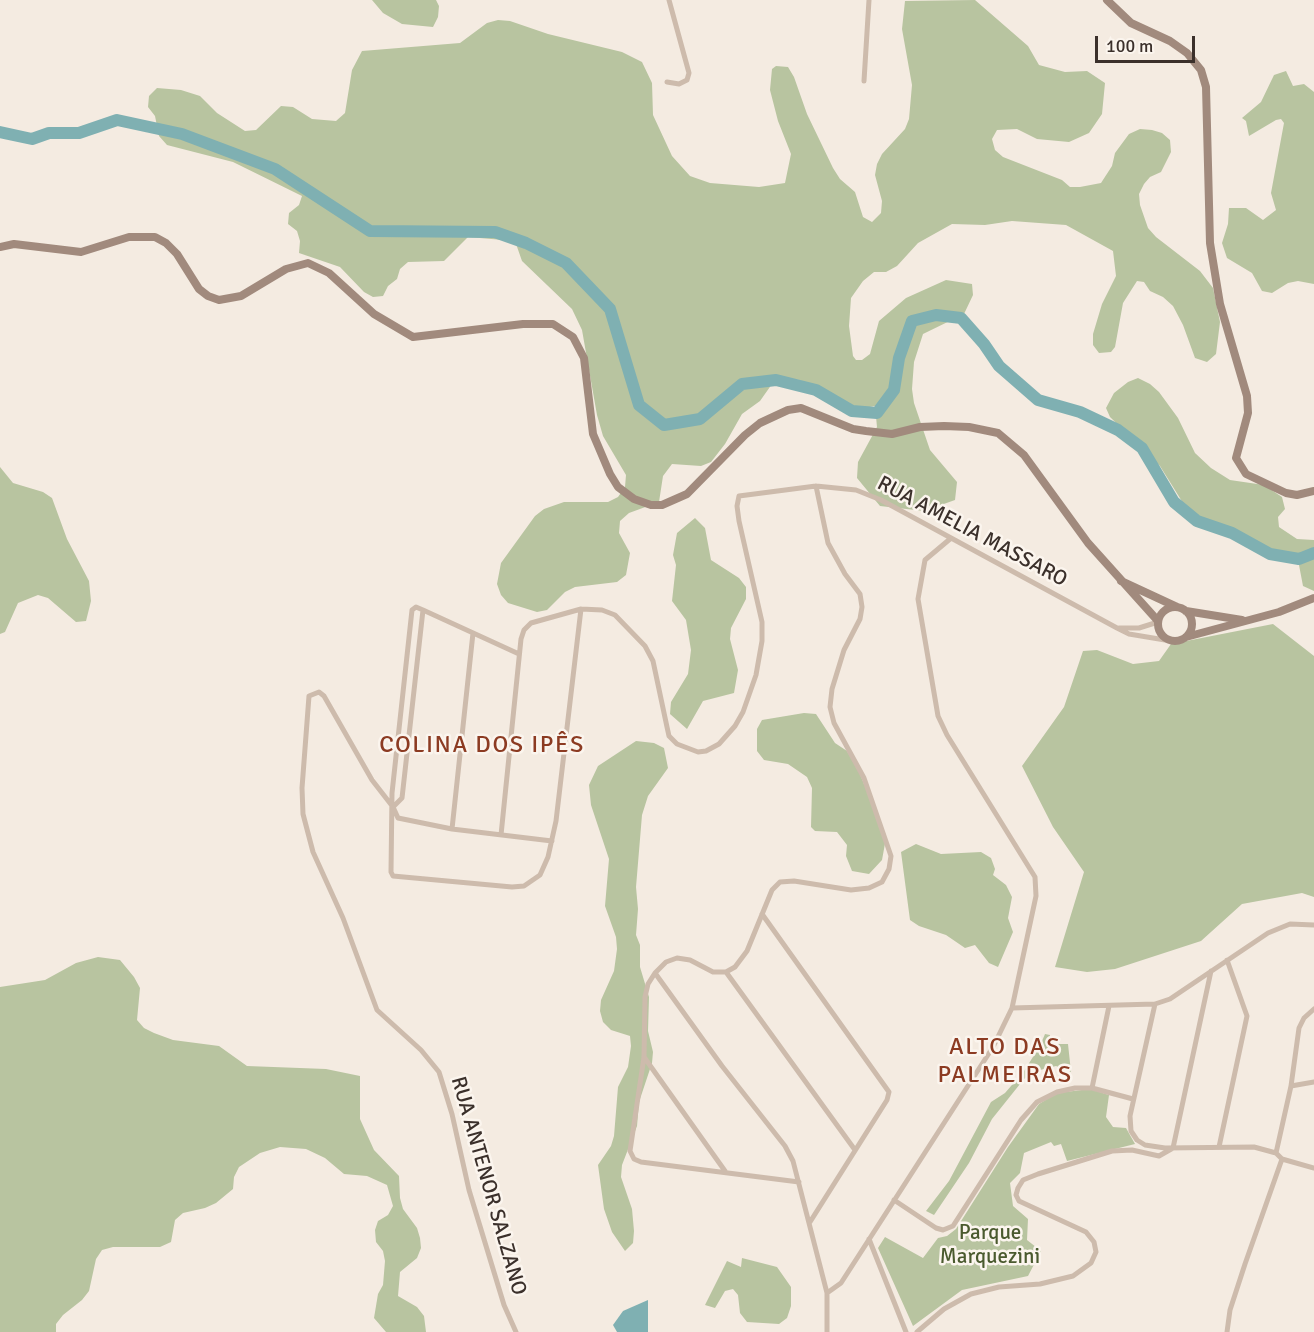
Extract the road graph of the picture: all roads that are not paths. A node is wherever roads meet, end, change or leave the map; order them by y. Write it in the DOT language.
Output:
graph roads {
  1 [pos="669,0"];
  2 [pos="869,0"];
  3 [pos="1107,0"];
  4 [pos="864,81"];
  5 [pos="667,82"];
  6 [pos="0,247"];
  7 [pos="816,486"];
  8 [pos="1314,491"];
  9 [pos="950,539"];
  10 [pos="1121,581"];
  11 [pos="1314,598"];
  12 [pos="580,609"];
  13 [pos="423,610"];
  14 [pos="1184,610"];
  15 [pos="1158,621"];
  16 [pos="1250,621"];
  17 [pos="1117,628"];
  18 [pos="473,633"];
  19 [pos="1186,637"];
  20 [pos="1171,641"];
  21 [pos="519,654"];
  22 [pos="393,807"];
  23 [pos="452,829"];
  24 [pos="501,835"];
  25 [pos="552,841"];
  26 [pos="762,914"];
  27 [pos="1314,925"];
  28 [pos="1227,960"];
  29 [pos="1211,971"];
  30 [pos="726,972"];
  31 [pos="655,973"];
  32 [pos="1155,1004"];
  33 [pos="1109,1006"];
  34 [pos="1012,1008"];
  35 [pos="1314,1009"];
  36 [pos="644,1057"];
  37 [pos="1314,1082"];
  38 [pos="1291,1086"];
  39 [pos="1092,1088"];
  40 [pos="1133,1099"];
  41 [pos="1219,1147"];
  42 [pos="1173,1148"];
  43 [pos="855,1150"];
  44 [pos="1276,1153"];
  45 [pos="1282,1159"];
  46 [pos="1314,1168"];
  47 [pos="725,1172"];
  48 [pos="799,1182"];
  49 [pos="894,1200"];
  50 [pos="810,1222"];
  51 [pos="869,1239"];
  52 [pos="827,1293"];
  53 [pos="516,1332"];
  54 [pos="828,1332"];
  55 [pos="906,1332"];
  56 [pos="917,1332"];
  57 [pos="1227,1332"];
  1 -- 5 [label="street"];
  2 -- 4 [label="street"];
  3 -- 8 [label="street"];
  6 -- 10 [label="street"];
  7 -- 9 [label="street, RUA AMELIA MASSARO"];
  7 -- 12 [label="street, RUA AMELIA MASSARO"];
  7 -- 26 [label="street"];
  9 -- 17 [label="street, RUA AMELIA MASSARO"];
  9 -- 34 [label="street"];
  10 -- 14 [label="street"];
  10 -- 15 [label="street"];
  11 -- 16 [label="street"];
  12 -- 21 [label="street"];
  12 -- 25 [label="street"];
  13 -- 18 [label="street"];
  13 -- 22 [label="street"];
  13 -- 22 [label="street"];
  14 -- 15 [label="street"];
  14 -- 16 [label="street"];
  14 -- 19 [label="street"];
  15 -- 17 [label="street"];
  15 -- 20 [label="street"];
  16 -- 19 [label="street"];
  17 -- 20 [label="street, RUA AMELIA MASSARO"];
  18 -- 21 [label="street"];
  18 -- 23 [label="street"];
  19 -- 20 [label="street"];
  21 -- 24 [label="street"];
  22 -- 23 [label="street"];
  22 -- 25 [label="street"];
  22 -- 53 [label="street, RUA ANTENOR SALZANO"];
  23 -- 24 [label="street"];
  24 -- 25 [label="street"];
  26 -- 30 [label="street"];
  26 -- 43 [label="street"];
  27 -- 28 [label="street"];
  28 -- 29 [label="street"];
  28 -- 41 [label="street"];
  29 -- 32 [label="street"];
  29 -- 42 [label="street"];
  30 -- 31 [label="street"];
  30 -- 43 [label="street"];
  31 -- 36 [label="street"];
  31 -- 48 [label="street"];
  32 -- 33 [label="street"];
  32 -- 40 [label="street"];
  33 -- 34 [label="street"];
  33 -- 39 [label="street"];
  34 -- 49 [label="street"];
  35 -- 38 [label="street"];
  36 -- 47 [label="street"];
  36 -- 47 [label="street"];
  37 -- 38 [label="street"];
  38 -- 44 [label="street"];
  39 -- 40 [label="street"];
  39 -- 49 [label="street"];
  40 -- 42 [label="street"];
  41 -- 42 [label="street"];
  41 -- 44 [label="street"];
  42 -- 56 [label="street"];
  43 -- 50 [label="street"];
  44 -- 45 [label="street"];
  45 -- 46 [label="street"];
  45 -- 57 [label="street"];
  47 -- 48 [label="street"];
  48 -- 50 [label="street"];
  49 -- 51 [label="street"];
  50 -- 52 [label="street"];
  51 -- 52 [label="street"];
  51 -- 55 [label="street"];
  52 -- 54 [label="street"];
}
